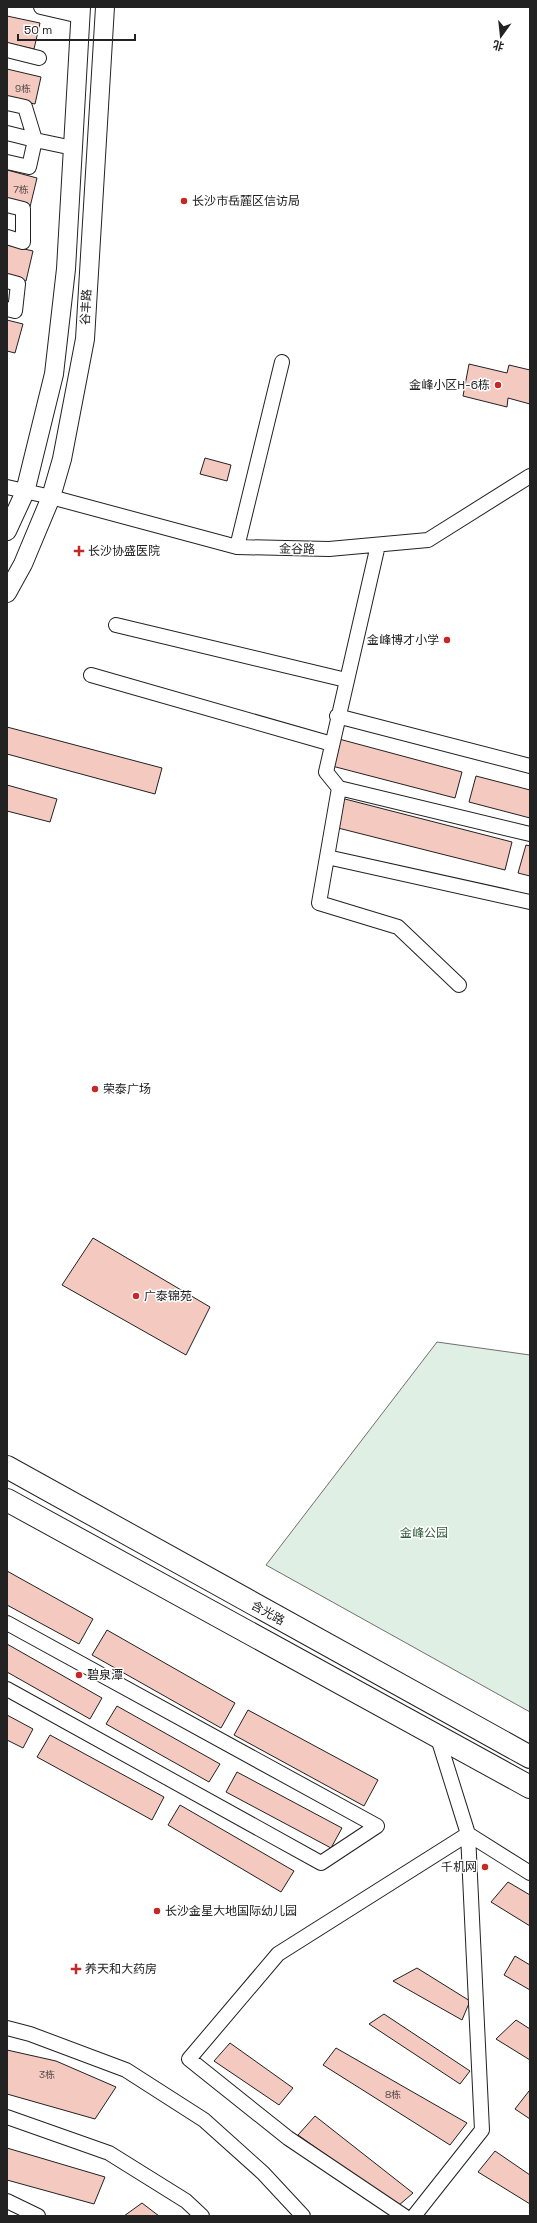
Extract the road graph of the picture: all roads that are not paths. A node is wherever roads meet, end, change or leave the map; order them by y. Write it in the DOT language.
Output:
graph roads {
  1 [pos="41,7"];
  2 [pos="105,7"];
  3 [pos="81,11"];
  4 [pos="7,50"];
  5 [pos="39,58"];
  6 [pos="7,103"];
  7 [pos="7,133"];
  8 [pos="36,140"];
  9 [pos="73,148"];
  10 [pos="7,162"];
  11 [pos="7,204"];
  12 [pos="7,237"];
  13 [pos="7,281"];
  14 [pos="7,309"];
  15 [pos="282,362"];
  16 [pos="530,476"];
  17 [pos="7,487"];
  18 [pos="25,492"];
  19 [pos="51,497"];
  20 [pos="7,531"];
  21 [pos="378,544"];
  22 [pos="237,547"];
  23 [pos="7,593"];
  24 [pos="116,624"];
  25 [pos="91,675"];
  26 [pos="346,680"];
  27 [pos="337,716"];
  28 [pos="332,744"];
  29 [pos="530,766"];
  30 [pos="339,788"];
  31 [pos="530,834"];
  32 [pos="327,857"];
  33 [pos="530,902"];
  34 [pos="459,985"];
  35 [pos="7,1467"];
  36 [pos="7,1500"];
  37 [pos="7,1623"];
  38 [pos="7,1689"];
  39 [pos="437,1735"];
  40 [pos="530,1757"];
  41 [pos="530,1787"];
  42 [pos="468,1834"];
  43 [pos="530,1874"];
  44 [pos="7,2028"];
  45 [pos="7,2117"];
  46 [pos="7,2201"];
  47 [pos="38,2216"];
  48 [pos="202,2216"];
  49 [pos="303,2216"];
  50 [pos="404,2216"];
  51 [pos="414,2216"];
  1 -- 3 [label="street"];
  2 -- 19 [label="street, 谷丰路"];
  3 -- 9 [label="street, 谷丰路"];
  4 -- 5 [label="street"];
  6 -- 8 [label="street"];
  7 -- 8 [label="street"];
  8 -- 9 [label="street"];
  8 -- 10 [label="street"];
  9 -- 18 [label="street, 谷丰路"];
  11 -- 12 [label="street"];
  13 -- 14 [label="street"];
  15 -- 22 [label="street"];
  16 -- 21 [label="street, 金谷路"];
  17 -- 18 [label="street, 金谷路"];
  18 -- 19 [label="street, 金谷路"];
  18 -- 20 [label="street, 谷丰路"];
  19 -- 22 [label="street, 金谷路"];
  19 -- 23 [label="street, 谷丰路"];
  21 -- 22 [label="street, 金谷路"];
  21 -- 26 [label="street"];
  24 -- 26 [label="street"];
  25 -- 28 [label="street"];
  26 -- 27 [label="street"];
  27 -- 28 [label="street"];
  27 -- 29 [label="street"];
  28 -- 30 [label="street"];
  30 -- 31 [label="street"];
  30 -- 32 [label="street"];
  32 -- 33 [label="street"];
  32 -- 34 [label="street"];
  35 -- 40 [label="main road, 含光路"];
  36 -- 39 [label="main road"];
  37 -- 38 [label="street"];
  39 -- 41 [label="main road"];
  39 -- 42 [label="street"];
  42 -- 43 [label="street"];
  42 -- 50 [label="street"];
  42 -- 51 [label="street"];
  44 -- 49 [label="street"];
  45 -- 48 [label="street"];
  46 -- 47 [label="street"];
}
